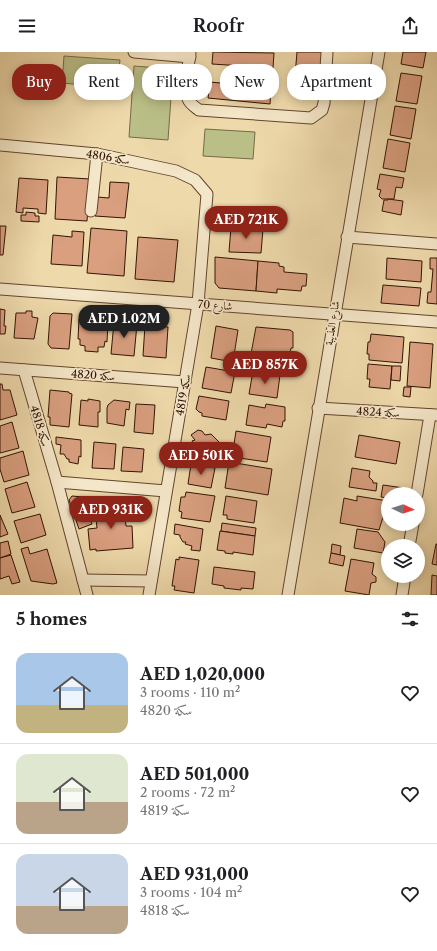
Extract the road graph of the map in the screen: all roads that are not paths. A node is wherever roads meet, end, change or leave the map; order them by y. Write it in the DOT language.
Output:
graph roads {
  1 [pos="134,52"];
  2 [pos="327,52"];
  3 [pos="379,52"];
  4 [pos="190,54"];
  5 [pos="0,146"];
  6 [pos="97,154"];
  7 [pos="207,194"];
  8 [pos="91,211"];
  9 [pos="347,238"];
  10 [pos="437,244"];
  11 [pos="0,289"];
  12 [pos="198,304"];
  13 [pos="334,313"];
  14 [pos="437,322"];
  15 [pos="0,368"];
  16 [pos="24,370"];
  17 [pos="185,382"];
  18 [pos="318,408"];
  19 [pos="433,415"];
  20 [pos="57,482"];
  21 [pos="418,487"];
  22 [pos="166,491"];
  23 [pos="83,580"];
  24 [pos="151,581"];
  25 [pos="404,583"];
  26 [pos="87,595"];
  27 [pos="149,595"];
  28 [pos="288,595"];
  29 [pos="402,595"];
  1 -- 4 [label="street"];
  2 -- 4 [label="street"];
  3 -- 9 [label="street, شارع العذيبة"];
  5 -- 6 [label="street, سكة 4806"];
  6 -- 7 [label="street, سكة 4806"];
  6 -- 8 [label="street"];
  7 -- 12 [label="street, سكة 4819"];
  9 -- 10 [label="street"];
  9 -- 13 [label="street, شارع العذيبة"];
  11 -- 12 [label="street, شارع 70"];
  12 -- 13 [label="street, شارع 70"];
  12 -- 17 [label="street, سكة 4819"];
  13 -- 14 [label="street, شارع 70"];
  13 -- 18 [label="street, شارع العذيبة"];
  15 -- 16 [label="street, سكة 4820"];
  16 -- 17 [label="street, سكة 4820"];
  16 -- 20 [label="street, سكة 4818"];
  17 -- 22 [label="street, سكة 4819"];
  18 -- 19 [label="street, سكة 4824"];
  18 -- 28 [label="street, شارع العذيبة"];
  19 -- 21 [label="street"];
  20 -- 22 [label="street"];
  20 -- 23 [label="street, سكة 4818"];
  22 -- 24 [label="street, سكة 4819"];
  23 -- 24 [label="street"];
  23 -- 26 [label="street, سكة 4818"];
  24 -- 27 [label="street, سكة 4819"];
  25 -- 29 [label="street"];
}
